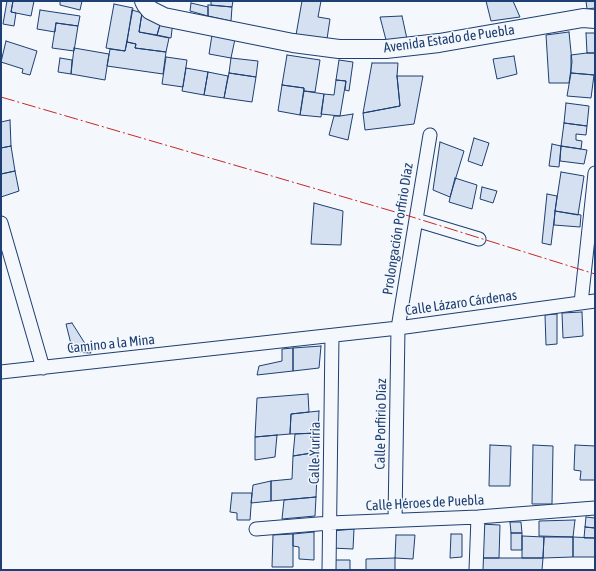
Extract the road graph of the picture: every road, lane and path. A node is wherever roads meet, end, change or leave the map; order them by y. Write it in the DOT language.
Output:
graph roads {
  1 [pos="144,1"];
  2 [pos="595,19"];
  3 [pos="430,134"];
  4 [pos="595,173"];
  5 [pos="416,220"];
  6 [pos="1,223"];
  7 [pos="479,239"];
  8 [pos="595,301"];
  9 [pos="581,303"];
  10 [pos="398,328"];
  11 [pos="332,336"];
  12 [pos="43,368"];
  13 [pos="1,372"];
  14 [pos="595,508"];
  15 [pos="478,517"];
  16 [pos="395,520"];
  17 [pos="330,523"];
  18 [pos="256,529"];
  19 [pos="329,570"];
  20 [pos="476,570"];
  1 -- 2 [label="street, Avenida Estado de Puebla"];
  3 -- 5 [label="street, Prolongación Porfirio Díaz"];
  4 -- 9 [label="street"];
  5 -- 7 [label="street"];
  5 -- 10 [label="street, Prolongación Porfirio Díaz"];
  6 -- 12 [label="street"];
  8 -- 9 [label="street, Calle Lázaro Cárdenas"];
  9 -- 10 [label="street, Calle Lázaro Cárdenas"];
  10 -- 11 [label="street, Calle Lázaro Cárdenas"];
  10 -- 16 [label="street, Calle Porfirio Díaz"];
  11 -- 12 [label="street, Camino a la Mina"];
  11 -- 17 [label="street, Calle Yuriria"];
  12 -- 13 [label="street, Camino a la Mina"];
  14 -- 15 [label="street, Calle Héroes de Puebla"];
  15 -- 16 [label="street, Calle Héroes de Puebla"];
  15 -- 20 [label="street"];
  16 -- 17 [label="street, Calle Héroes de Puebla"];
  17 -- 18 [label="street, Calle Héroes de Puebla"];
  17 -- 19 [label="street, Calle Yuriria"];
}
